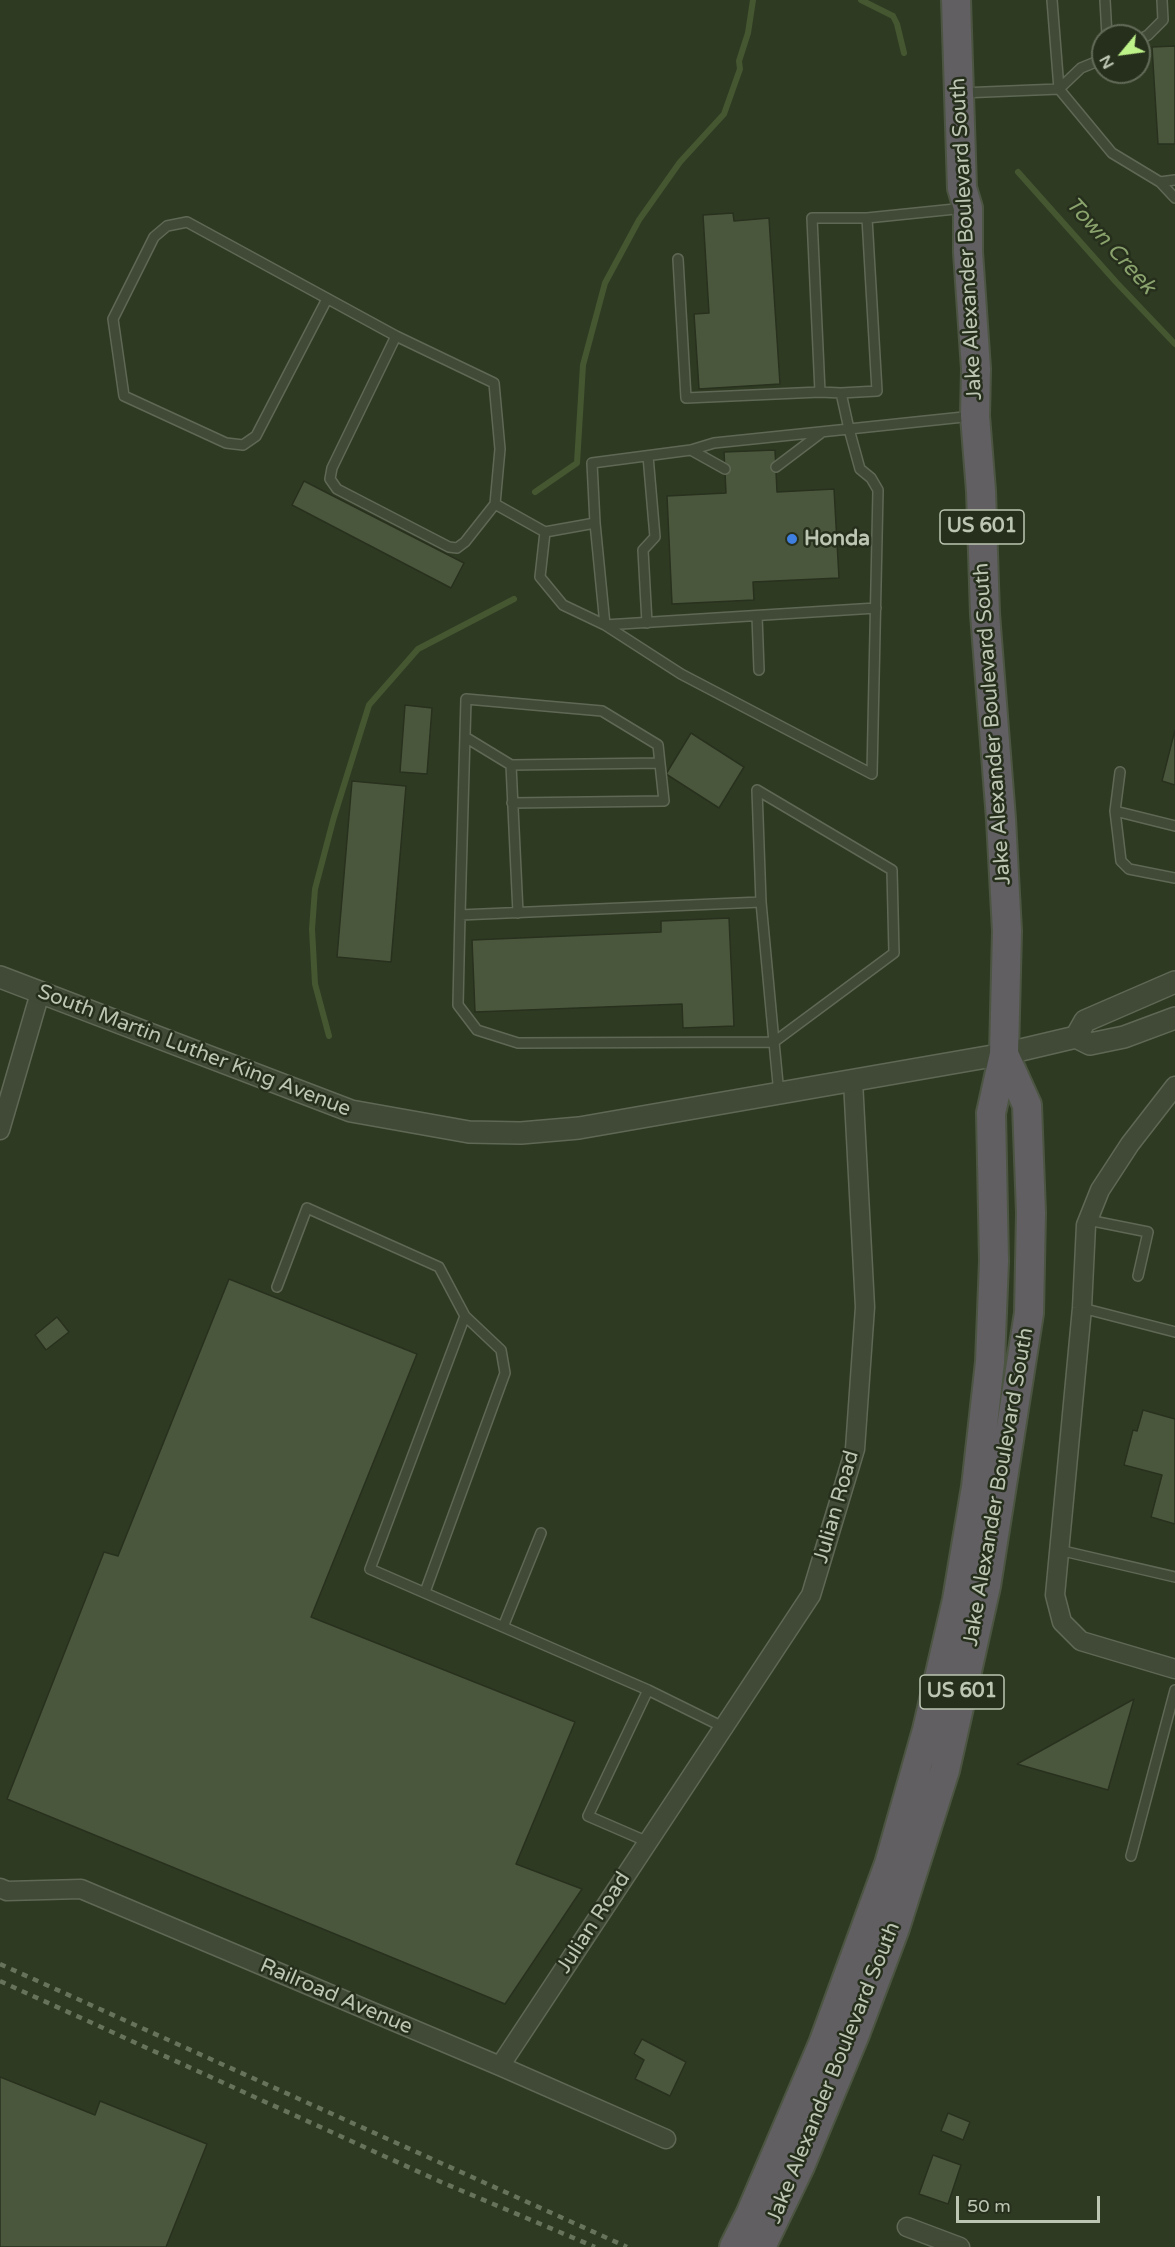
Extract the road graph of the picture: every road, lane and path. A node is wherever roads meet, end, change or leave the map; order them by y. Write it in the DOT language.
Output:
graph roads {
  1 [pos="956,0"];
  2 [pos="1052,0"];
  3 [pos="1105,0"];
  4 [pos="1162,0"];
  5 [pos="1106,24"];
  6 [pos="1151,32"];
  7 [pos="1091,64"];
  8 [pos="1059,89"];
  9 [pos="959,93"];
  10 [pos="1175,180"];
  11 [pos="1160,182"];
  12 [pos="1175,198"];
  13 [pos="968,208"];
  14 [pos="867,218"];
  15 [pos="678,260"];
  16 [pos="327,298"];
  17 [pos="396,336"];
  18 [pos="820,392"];
  19 [pos="841,393"];
  20 [pos="975,416"];
  21 [pos="849,429"];
  22 [pos="823,432"];
  23 [pos="691,450"];
  24 [pos="648,456"];
  25 [pos="776,467"];
  26 [pos="725,469"];
  27 [pos="495,504"];
  28 [pos="595,523"];
  29 [pos="545,532"];
  30 [pos="876,608"];
  31 [pos="757,616"];
  32 [pos="648,623"];
  33 [pos="605,626"];
  34 [pos="759,670"];
  35 [pos="465,737"];
  36 [pos="660,763"];
  37 [pos="511,765"];
  38 [pos="1120,772"];
  39 [pos="512,803"];
  40 [pos="1115,811"];
  41 [pos="1175,826"];
  42 [pos="1175,878"];
  43 [pos="761,902"];
  44 [pos="518,913"];
  45 [pos="460,915"];
  46 [pos="0,978"];
  47 [pos="1175,982"];
  48 [pos="40,993"];
  49 [pos="1175,1018"];
  50 [pos="1076,1037"];
  51 [pos="774,1042"];
  52 [pos="1004,1054"];
  53 [pos="853,1081"];
  54 [pos="1175,1086"];
  55 [pos="779,1094"];
  56 [pos="0,1130"];
  57 [pos="1088,1220"];
  58 [pos="1138,1276"];
  59 [pos="277,1287"];
  60 [pos="1082,1308"];
  61 [pos="465,1316"];
  62 [pos="1175,1332"];
  63 [pos="541,1533"];
  64 [pos="1059,1550"];
  65 [pos="1175,1577"];
  66 [pos="425,1592"];
  67 [pos="503,1627"];
  68 [pos="1175,1669"];
  69 [pos="648,1690"];
  70 [pos="1175,1690"];
  71 [pos="723,1727"];
  72 [pos="648,1842"];
  73 [pos="1131,1856"];
  74 [pos="0,1888"];
  75 [pos="855,2034"];
  76 [pos="500,2066"];
  77 [pos="666,2139"];
  78 [pos="907,2227"];
  79 [pos="734,2247"];
  80 [pos="760,2247"];
  81 [pos="777,2247"];
  82 [pos="960,2247"];
  1 -- 9 [label="highway, Jake Alexander Boulevard South / US 601"];
  2 -- 8 [label="lane"];
  3 -- 5 [label="lane"];
  4 -- 6 [label="lane"];
  7 -- 8 [label="lane"];
  8 -- 9 [label="lane"];
  8 -- 11 [label="lane"];
  9 -- 13 [label="highway, Jake Alexander Boulevard South / US 601"];
  10 -- 11 [label="lane"];
  11 -- 12 [label="lane"];
  13 -- 14 [label="lane"];
  13 -- 20 [label="highway, Jake Alexander Boulevard South / US 601"];
  14 -- 18 [label="lane"];
  14 -- 19 [label="lane"];
  15 -- 18 [label="lane"];
  16 -- 16 [label="lane"];
  16 -- 17 [label="lane"];
  17 -- 27 [label="lane"];
  17 -- 27 [label="lane"];
  18 -- 19 [label="lane"];
  19 -- 21 [label="lane"];
  20 -- 21 [label="lane"];
  20 -- 52 [label="highway, Jake Alexander Boulevard South / US 601"];
  21 -- 22 [label="lane"];
  21 -- 30 [label="lane"];
  22 -- 23 [label="lane"];
  22 -- 25 [label="lane"];
  23 -- 24 [label="lane"];
  23 -- 26 [label="lane"];
  24 -- 28 [label="lane"];
  24 -- 32 [label="lane"];
  27 -- 29 [label="lane"];
  28 -- 29 [label="lane"];
  28 -- 33 [label="lane"];
  29 -- 33 [label="lane"];
  30 -- 31 [label="lane"];
  30 -- 33 [label="lane"];
  31 -- 32 [label="lane"];
  31 -- 34 [label="lane"];
  32 -- 33 [label="lane"];
  35 -- 36 [label="lane"];
  35 -- 37 [label="lane"];
  35 -- 45 [label="lane"];
  36 -- 37 [label="lane"];
  36 -- 39 [label="lane"];
  37 -- 39 [label="lane"];
  38 -- 40 [label="lane"];
  39 -- 44 [label="lane"];
  40 -- 41 [label="lane"];
  40 -- 42 [label="lane"];
  43 -- 44 [label="lane"];
  43 -- 51 [label="lane"];
  43 -- 51 [label="lane"];
  44 -- 45 [label="lane"];
  45 -- 51 [label="lane"];
  46 -- 48 [label="street, South Martin Luther King Avenue"];
  47 -- 50 [label="street"];
  48 -- 55 [label="street, South Martin Luther King Avenue"];
  48 -- 56 [label="street"];
  49 -- 50 [label="street"];
  50 -- 52 [label="street"];
  51 -- 55 [label="lane"];
  52 -- 53 [label="street"];
  52 -- 75 [label="highway, Jake Alexander Boulevard South / US 601"];
  52 -- 79 [label="highway, Jake Alexander Boulevard South / US 601"];
  53 -- 55 [label="street, South Martin Luther King Avenue"];
  53 -- 71 [label="street, Julian Road"];
  54 -- 57 [label="street"];
  57 -- 58 [label="lane"];
  57 -- 60 [label="street"];
  59 -- 61 [label="lane"];
  60 -- 62 [label="lane"];
  60 -- 64 [label="street"];
  61 -- 66 [label="lane"];
  61 -- 66 [label="lane"];
  63 -- 67 [label="lane"];
  64 -- 65 [label="lane"];
  64 -- 68 [label="street"];
  66 -- 67 [label="lane"];
  67 -- 69 [label="lane"];
  69 -- 71 [label="lane"];
  69 -- 72 [label="lane"];
  70 -- 73 [label="lane"];
  71 -- 72 [label="street, Julian Road"];
  72 -- 76 [label="street, Julian Road"];
  74 -- 76 [label="street, Railroad Avenue"];
  75 -- 80 [label="highway, Jake Alexander Boulevard South / US 601"];
  75 -- 81 [label="highway"];
  76 -- 77 [label="street, Railroad Avenue"];
  78 -- 82 [label="street"];
}
